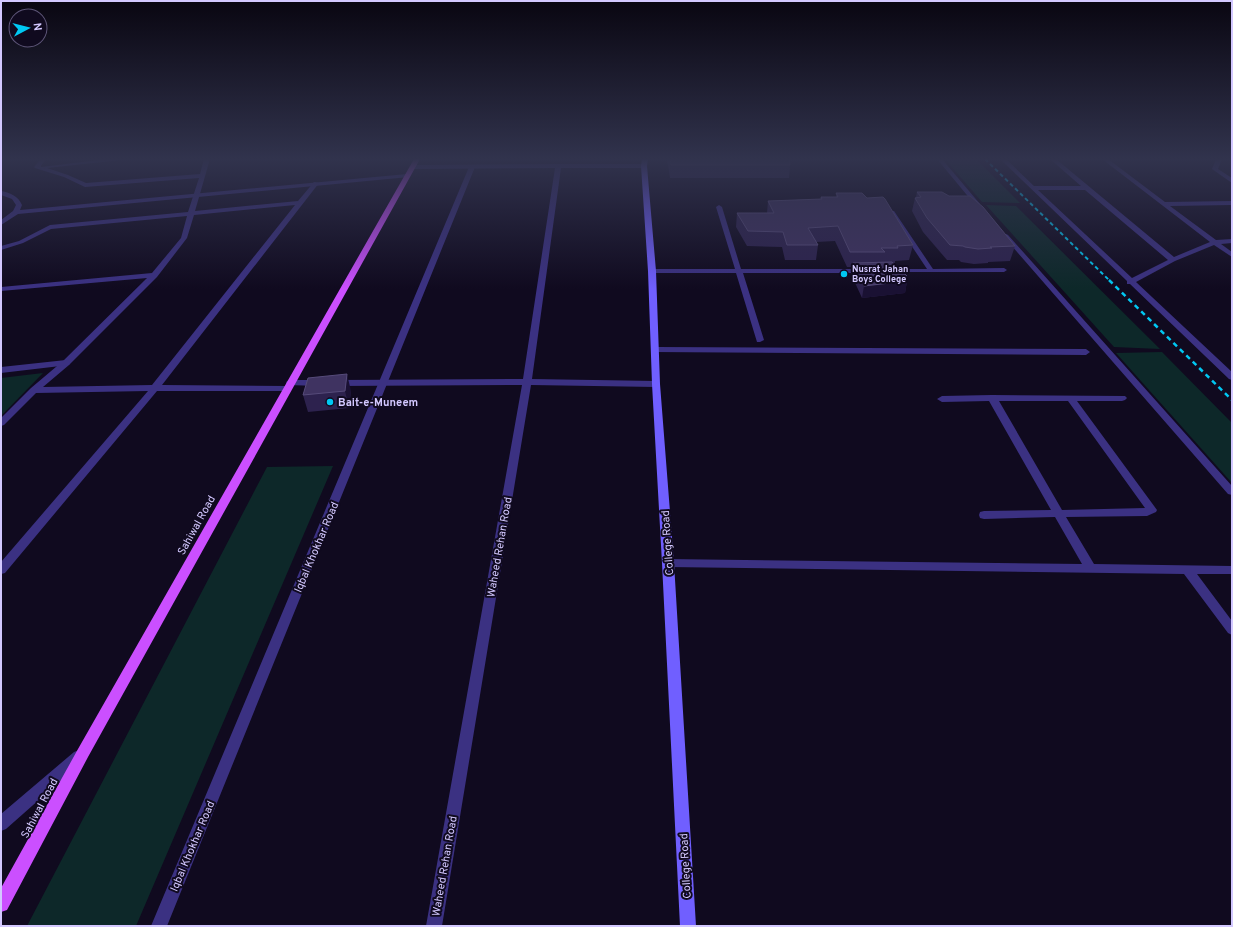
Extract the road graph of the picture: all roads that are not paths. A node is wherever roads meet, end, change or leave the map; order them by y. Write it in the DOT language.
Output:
graph roads {
  1 [pos="18,202"];
  2 [pos="119,202"];
  3 [pos="194,202"];
  4 [pos="393,202"];
  5 [pos="458,202"];
  6 [pos="553,202"];
  7 [pos="647,202"];
  8 [pos="976,202"];
  9 [pos="1047,202"];
  10 [pos="1103,202"];
  11 [pos="300,203"];
  12 [pos="1232,203"];
  13 [pos="1164,204"];
  14 [pos="719,207"];
  15 [pos="16,212"];
  16 [pos="892,212"];
  17 [pos="192,214"];
  18 [pos="986,214"];
  19 [pos="1,223"];
  20 [pos="1002,231"];
  21 [pos="1232,241"];
  22 [pos="1215,242"];
  23 [pos="1,248"];
  24 [pos="1232,255"];
  25 [pos="1173,260"];
  26 [pos="931,270"];
  27 [pos="1004,270"];
  28 [pos="652,271"];
  29 [pos="739,271"];
  30 [pos="870,271"];
  31 [pos="885,271"];
  32 [pos="154,275"];
  33 [pos="1130,282"];
  34 [pos="2,290"];
  35 [pos="760,340"];
  36 [pos="656,350"];
  37 [pos="1086,352"];
  38 [pos="66,363"];
  39 [pos="1,370"];
  40 [pos="1232,377"];
  41 [pos="527,382"];
  42 [pos="384,383"];
  43 [pos="656,384"];
  44 [pos="288,386"];
  45 [pos="155,388"];
  46 [pos="34,390"];
  47 [pos="992,398"];
  48 [pos="1070,398"];
  49 [pos="1122,398"];
  50 [pos="942,399"];
  51 [pos="1,423"];
  52 [pos="1232,492"];
  53 [pos="1059,514"];
  54 [pos="984,515"];
  55 [pos="668,563"];
  56 [pos="1090,568"];
  57 [pos="1187,569"];
  58 [pos="1,570"];
  59 [pos="1232,570"];
  60 [pos="1232,630"];
  61 [pos="83,753"];
  62 [pos="1,824"];
  63 [pos="1,904"];
  64 [pos="159,926"];
  65 [pos="434,926"];
  66 [pos="688,926"];
  1 -- 15 [label="street"];
  2 -- 15 [label="street"];
  3 -- 17 [label="street"];
  4 -- 44 [label="main road, Sahiwal Road"];
  5 -- 42 [label="street, Iqbal Khokhar Road"];
  6 -- 41 [label="street, Waheed Rehan Road"];
  7 -- 28 [label="main road, College Road"];
  8 -- 18 [label="street"];
  9 -- 33 [label="street"];
  10 -- 25 [label="street"];
  11 -- 17 [label="street"];
  11 -- 45 [label="street"];
  12 -- 13 [label="street"];
  13 -- 22 [label="street"];
  14 -- 29 [label="lane"];
  15 -- 19 [label="street"];
  16 -- 26 [label="lane"];
  17 -- 23 [label="street"];
  17 -- 32 [label="street"];
  20 -- 52 [label="street"];
  21 -- 22 [label="street"];
  22 -- 24 [label="street"];
  22 -- 25 [label="street"];
  25 -- 33 [label="street"];
  26 -- 27 [label="lane"];
  26 -- 31 [label="lane"];
  28 -- 29 [label="lane"];
  28 -- 36 [label="main road, College Road"];
  29 -- 30 [label="lane"];
  29 -- 35 [label="lane"];
  32 -- 34 [label="street"];
  32 -- 38 [label="street"];
  33 -- 40 [label="street"];
  36 -- 37 [label="street"];
  36 -- 43 [label="main road, College Road"];
  38 -- 39 [label="street"];
  38 -- 46 [label="street"];
  41 -- 42 [label="street"];
  41 -- 43 [label="street"];
  41 -- 65 [label="street, Waheed Rehan Road"];
  42 -- 44 [label="street"];
  42 -- 64 [label="street, Iqbal Khokhar Road"];
  43 -- 55 [label="main road, College Road"];
  44 -- 45 [label="street"];
  44 -- 61 [label="main road, Sahiwal Road"];
  45 -- 46 [label="street"];
  45 -- 58 [label="street"];
  46 -- 51 [label="street"];
  47 -- 48 [label="street"];
  47 -- 50 [label="street"];
  47 -- 53 [label="street"];
  48 -- 49 [label="street"];
  48 -- 53 [label="street"];
  53 -- 54 [label="street"];
  53 -- 56 [label="street"];
  55 -- 56 [label="street"];
  55 -- 66 [label="main road, College Road"];
  56 -- 57 [label="street"];
  57 -- 59 [label="street"];
  57 -- 60 [label="street"];
  61 -- 62 [label="street"];
  61 -- 63 [label="main road, Sahiwal Road"];
}
